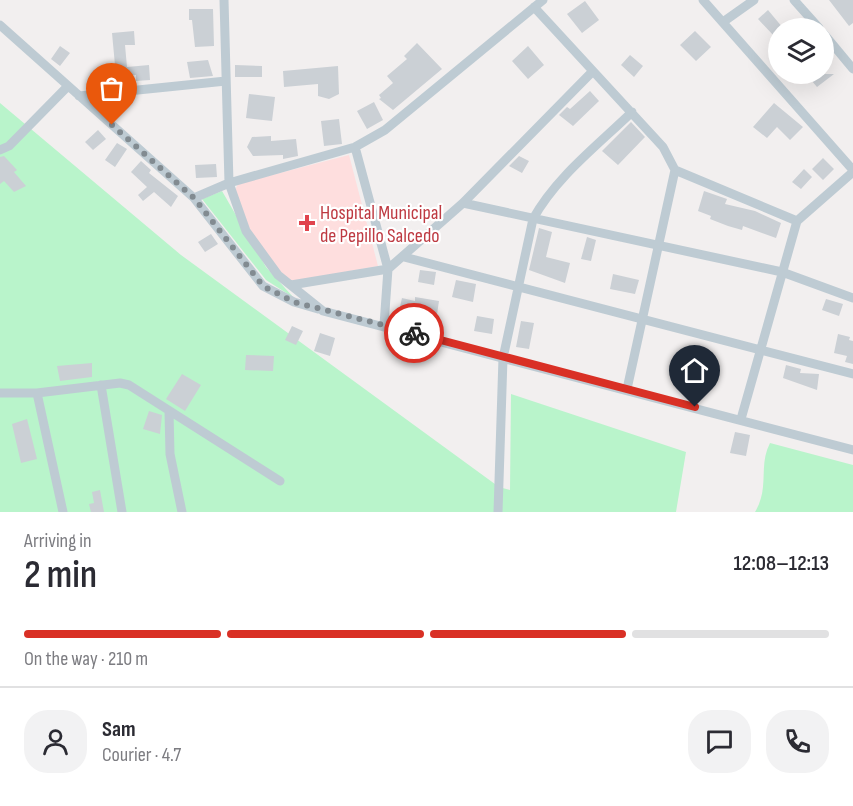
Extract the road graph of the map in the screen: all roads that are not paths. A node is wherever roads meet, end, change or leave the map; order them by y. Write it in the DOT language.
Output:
graph roads {
  1 [pos="224,0"];
  2 [pos="543,0"];
  3 [pos="703,0"];
  4 [pos="754,0"];
  5 [pos="797,1"];
  6 [pos="534,7"];
  7 [pos="811,18"];
  8 [pos="723,22"];
  9 [pos="0,25"];
  10 [pos="834,46"];
  11 [pos="853,69"];
  12 [pos="592,72"];
  13 [pos="226,81"];
  14 [pos="68,86"];
  15 [pos="79,96"];
  16 [pos="632,112"];
  17 [pos="355,147"];
  18 [pos="0,150"];
  19 [pos="675,170"];
  20 [pos="853,171"];
  21 [pos="230,183"];
  22 [pos="194,198"];
  23 [pos="463,203"];
  24 [pos="534,219"];
  25 [pos="797,221"];
  26 [pos="659,244"];
  27 [pos="404,256"];
  28 [pos="388,269"];
  29 [pos="782,272"];
  30 [pos="291,285"];
  31 [pos="518,286"];
  32 [pos="853,298"];
  33 [pos="323,310"];
  34 [pos="642,319"];
  35 [pos="384,325"];
  36 [pos="761,350"];
  37 [pos="503,358"];
  38 [pos="853,374"];
  39 [pos="101,385"];
  40 [pos="627,389"];
  41 [pos="0,393"];
  42 [pos="37,393"];
  43 [pos="169,411"];
  44 [pos="741,419"];
  45 [pos="853,450"];
  46 [pos="280,481"];
  47 [pos="63,512"];
  48 [pos="122,512"];
  49 [pos="182,512"];
  50 [pos="498,512"];
  1 -- 13 [label="street"];
  2 -- 6 [label="street"];
  3 -- 8 [label="street"];
  4 -- 8 [label="street"];
  5 -- 7 [label="street"];
  6 -- 12 [label="street"];
  6 -- 17 [label="street"];
  8 -- 20 [label="street"];
  9 -- 14 [label="street"];
  10 -- 11 [label="street"];
  12 -- 16 [label="street"];
  12 -- 23 [label="street"];
  13 -- 15 [label="street"];
  13 -- 21 [label="street"];
  14 -- 15 [label="street"];
  14 -- 18 [label="street"];
  15 -- 22 [label="street"];
  16 -- 19 [label="street"];
  16 -- 24 [label="street"];
  17 -- 21 [label="street"];
  17 -- 28 [label="street"];
  19 -- 25 [label="street"];
  19 -- 26 [label="street"];
  20 -- 25 [label="street"];
  21 -- 22 [label="street"];
  21 -- 30 [label="street"];
  22 -- 33 [label="street"];
  23 -- 24 [label="street"];
  23 -- 27 [label="street"];
  24 -- 26 [label="street"];
  24 -- 31 [label="street"];
  25 -- 29 [label="street"];
  26 -- 29 [label="street"];
  26 -- 34 [label="street"];
  27 -- 28 [label="street"];
  27 -- 31 [label="street"];
  28 -- 30 [label="street"];
  28 -- 35 [label="street"];
  29 -- 32 [label="street"];
  29 -- 36 [label="street"];
  30 -- 33 [label="street"];
  31 -- 34 [label="street"];
  31 -- 37 [label="street"];
  33 -- 35 [label="street"];
  34 -- 36 [label="street"];
  34 -- 40 [label="street"];
  35 -- 37 [label="street"];
  36 -- 38 [label="street"];
  36 -- 44 [label="street"];
  37 -- 40 [label="street"];
  37 -- 50 [label="street"];
  39 -- 42 [label="street"];
  39 -- 43 [label="street"];
  39 -- 48 [label="street"];
  40 -- 44 [label="street"];
  41 -- 42 [label="street"];
  42 -- 47 [label="street"];
  43 -- 46 [label="street"];
  43 -- 49 [label="street"];
  44 -- 45 [label="street"];
}
